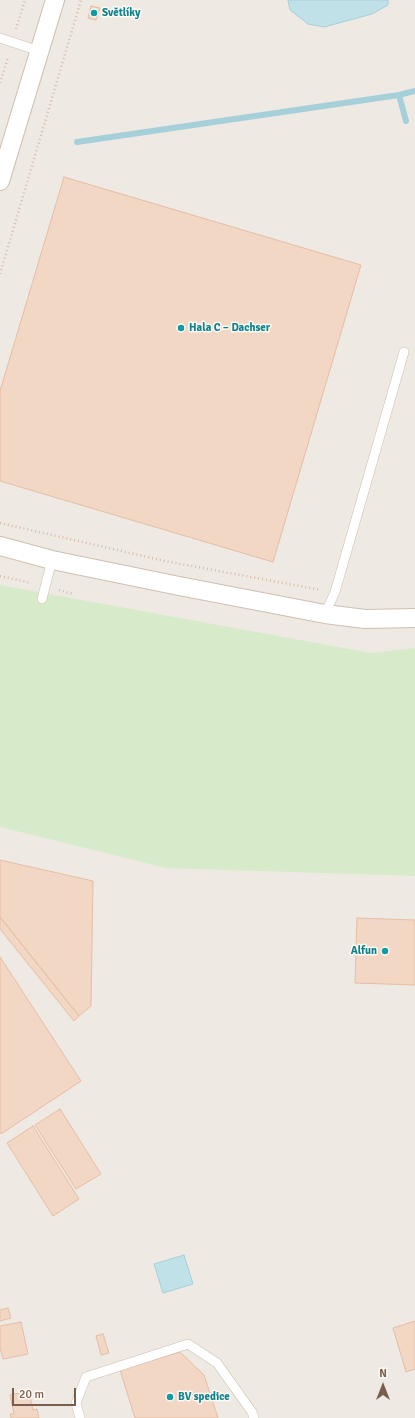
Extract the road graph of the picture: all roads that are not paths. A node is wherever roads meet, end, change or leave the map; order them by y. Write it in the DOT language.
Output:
graph roads {
  1 [pos="55,0"];
  2 [pos="0,38"];
  3 [pos="39,51"];
  4 [pos="0,182"];
  5 [pos="404,352"];
  6 [pos="0,546"];
  7 [pos="52,560"];
  8 [pos="42,599"];
  9 [pos="325,614"];
  10 [pos="415,618"];
  11 [pos="80,1418"];
  12 [pos="254,1418"];
  1 -- 3 [label="street"];
  2 -- 3 [label="lane"];
  3 -- 4 [label="street"];
  5 -- 9 [label="lane"];
  6 -- 7 [label="street"];
  7 -- 8 [label="lane"];
  7 -- 9 [label="street"];
  9 -- 10 [label="street"];
  11 -- 12 [label="lane"];
}
